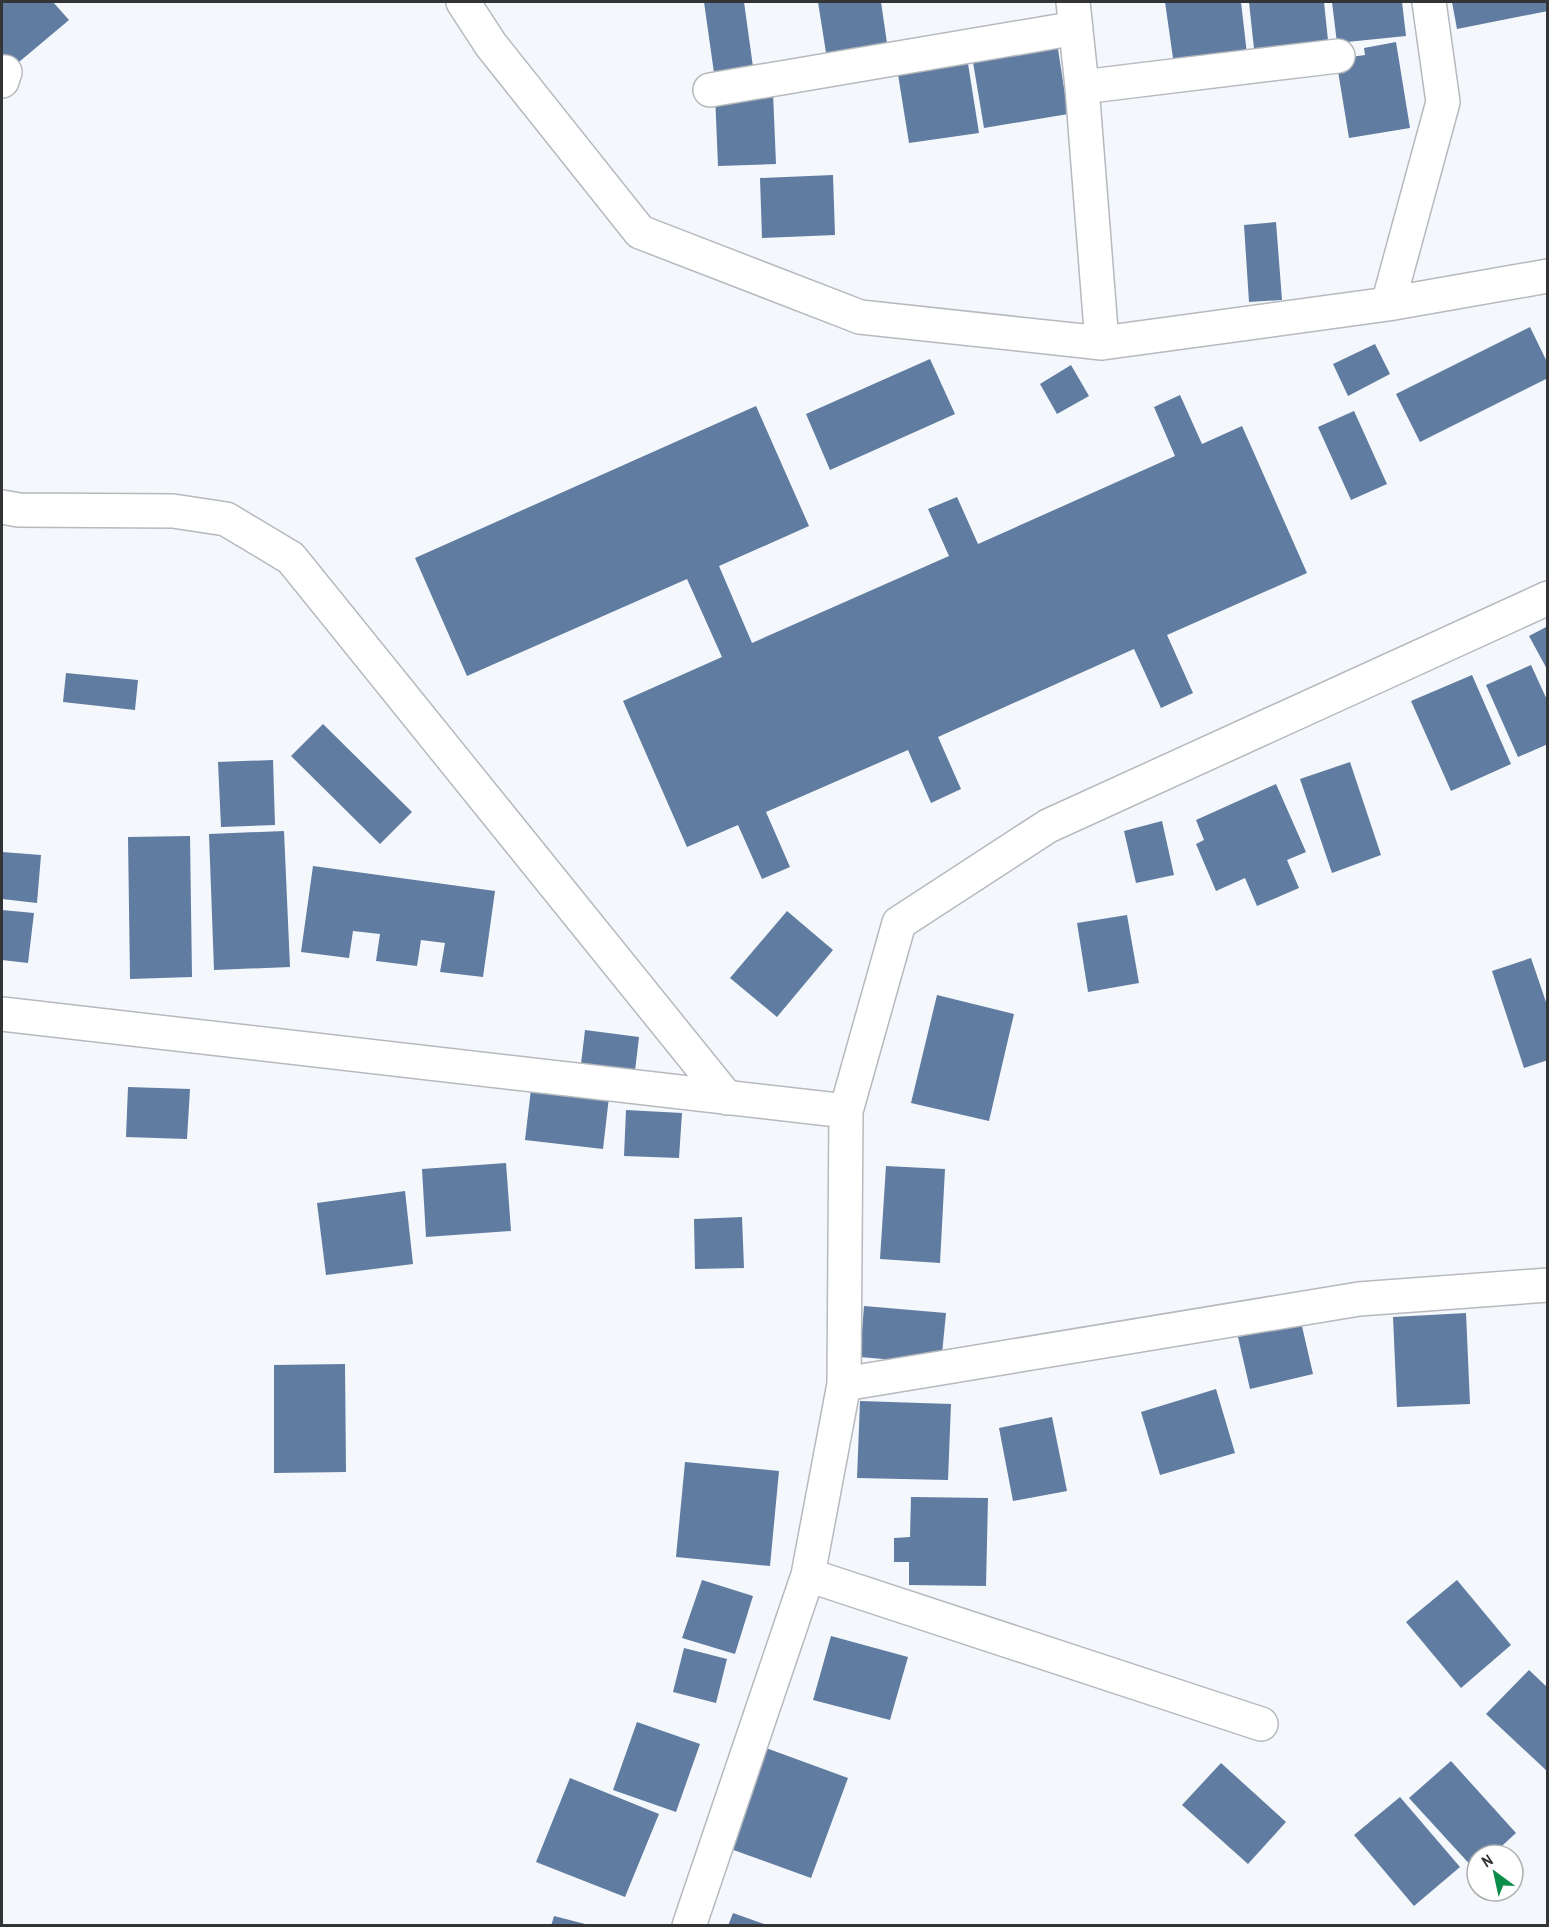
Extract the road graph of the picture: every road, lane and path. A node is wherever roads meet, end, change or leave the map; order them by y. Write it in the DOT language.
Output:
graph roads {
  1 [pos="463,2"];
  2 [pos="1429,2"];
  3 [pos="1075,15"];
  4 [pos="1338,56"];
  5 [pos="1082,87"];
  6 [pos="710,90"];
  7 [pos="1548,276"];
  8 [pos="1388,304"];
  9 [pos="1102,343"];
  10 [pos="2,507"];
  11 [pos="1548,598"];
  12 [pos="2,1014"];
  13 [pos="727,1098"];
  14 [pos="846,1111"];
  15 [pos="1548,1285"];
  16 [pos="844,1384"];
  17 [pos="808,1575"];
  18 [pos="1261,1724"];
  19 [pos="689,1926"];
  1 -- 9 [label="street"];
  2 -- 8 [label="street"];
  3 -- 5 [label="street"];
  3 -- 6 [label="street"];
  4 -- 5 [label="street"];
  5 -- 9 [label="street"];
  7 -- 8 [label="street"];
  8 -- 9 [label="street"];
  10 -- 13 [label="street"];
  11 -- 14 [label="street"];
  12 -- 13 [label="street"];
  13 -- 14 [label="street"];
  14 -- 16 [label="street"];
  15 -- 16 [label="street"];
  16 -- 17 [label="street"];
  17 -- 18 [label="street"];
  17 -- 19 [label="street"];
}
